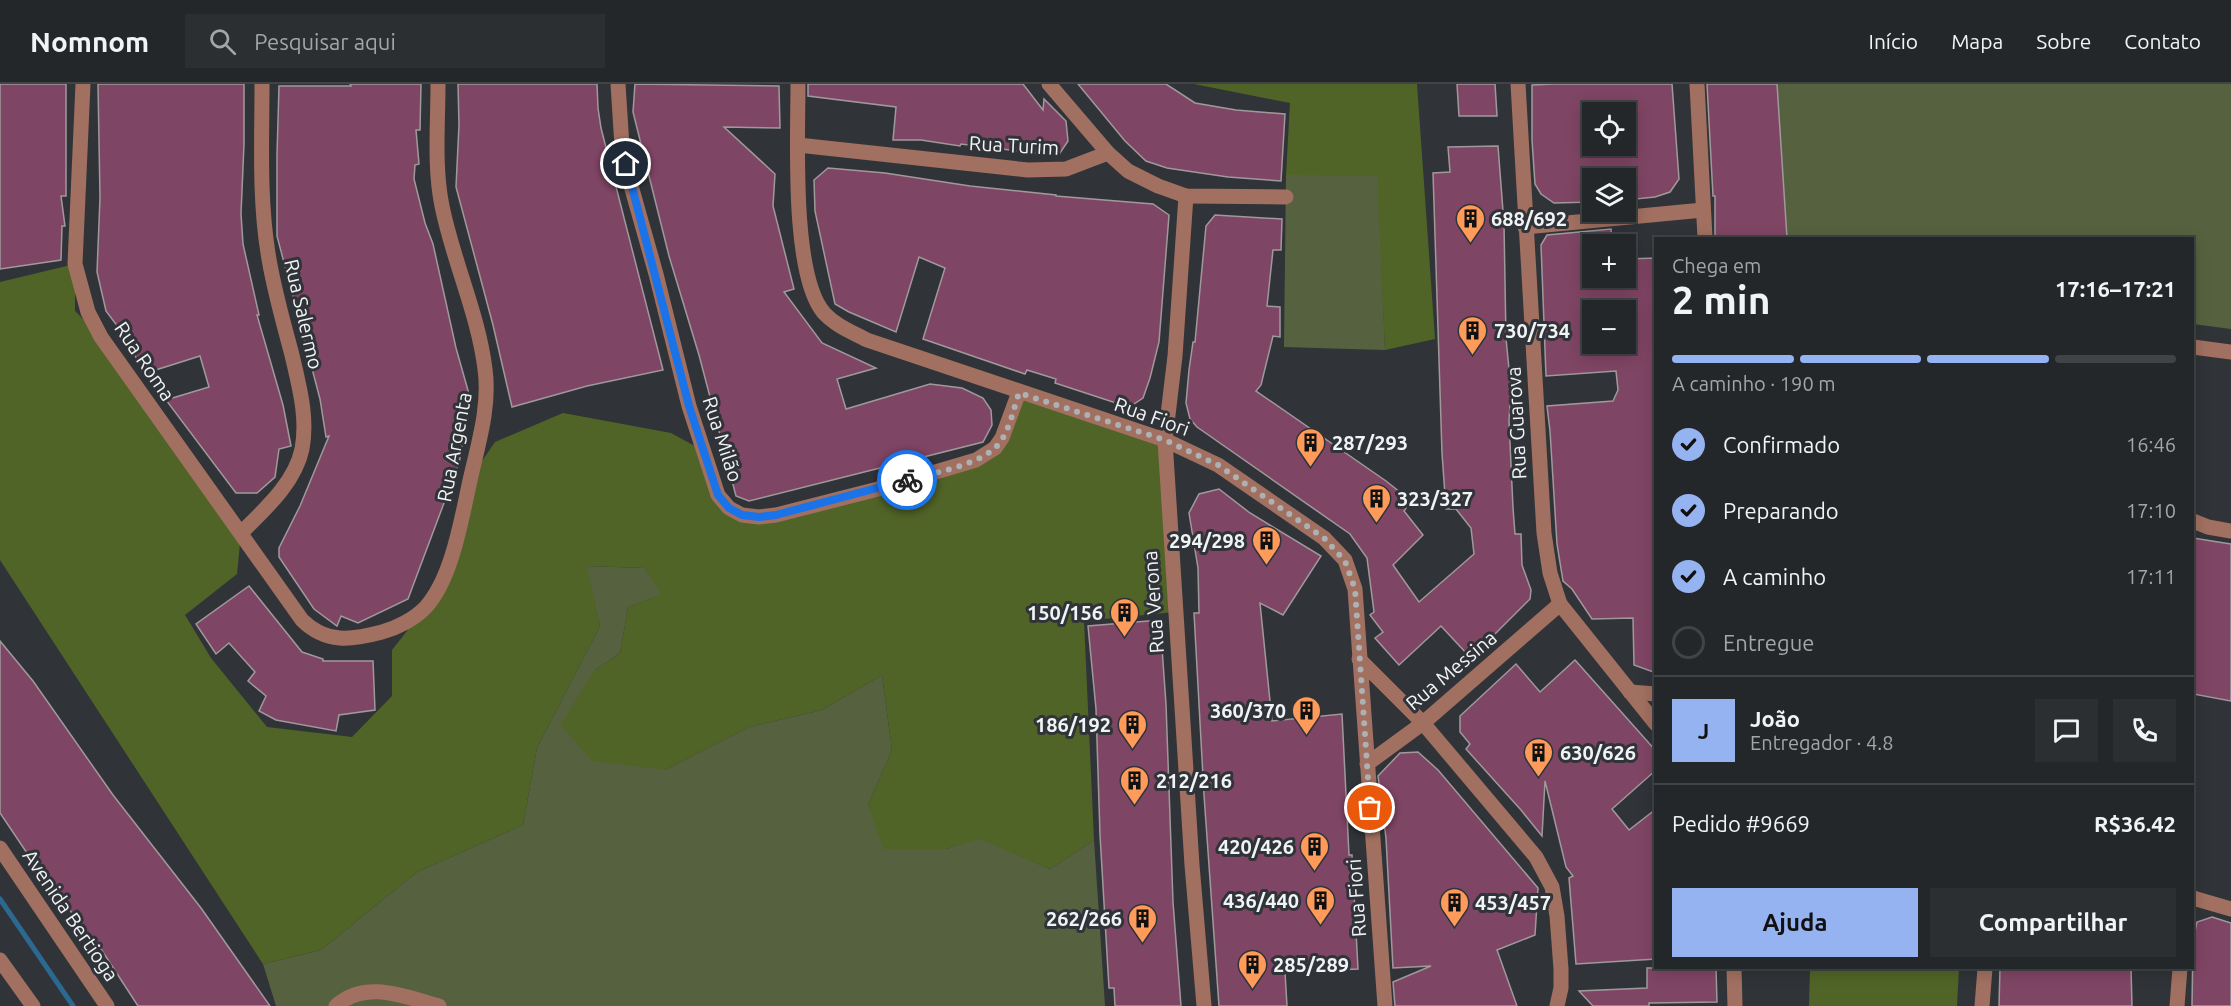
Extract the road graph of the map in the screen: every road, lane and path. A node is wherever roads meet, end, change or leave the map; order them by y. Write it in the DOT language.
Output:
graph roads {
  1 [pos="83,84"];
  2 [pos="262,84"];
  3 [pos="438,84"];
  4 [pos="618,84"];
  5 [pos="798,84"];
  6 [pos="1049,84"];
  7 [pos="1518,84"];
  8 [pos="1697,84"];
  9 [pos="798,145"];
  10 [pos="1108,153"];
  11 [pos="1186,196"];
  12 [pos="1286,197"];
  13 [pos="1703,210"];
  14 [pos="1525,227"];
  15 [pos="1705,237"];
  16 [pos="2194,347"];
  17 [pos="2231,352"];
  18 [pos="1019,393"];
  19 [pos="1165,440"];
  20 [pos="2194,520"];
  21 [pos="2231,531"];
  22 [pos="242,534"];
  23 [pos="1560,604"];
  24 [pos="302,620"];
  25 [pos="1359,659"];
  26 [pos="1630,692"];
  27 [pos="1654,694"];
  28 [pos="1654,722"];
  29 [pos="1423,723"];
  30 [pos="1367,764"];
  31 [pos="0,848"];
  32 [pos="2194,898"];
  33 [pos="2231,909"];
  34 [pos="0,960"];
  35 [pos="1734,969"];
  36 [pos="1984,969"];
  37 [pos="2180,969"];
  38 [pos="33,1006"];
  39 [pos="107,1006"];
  40 [pos="336,1006"];
  41 [pos="439,1006"];
  42 [pos="1204,1006"];
  43 [pos="1385,1006"];
  44 [pos="1557,1006"];
  45 [pos="1735,1006"];
  46 [pos="1983,1006"];
  47 [pos="2177,1006"];
  1 -- 22 [label="street, Rua Roma"];
  2 -- 22 [label="street, Rua Salermo"];
  3 -- 24 [label="street, Rua Argenta"];
  4 -- 18 [label="street, Rua Milão"];
  5 -- 9 [label="street, Rua Fiori"];
  6 -- 10 [label="street"];
  7 -- 14 [label="street, Rua Guarova"];
  8 -- 13 [label="street"];
  9 -- 10 [label="street, Rua Turim"];
  9 -- 18 [label="street, Rua Fiori"];
  10 -- 11 [label="street"];
  11 -- 12 [label="street"];
  11 -- 19 [label="street, Rua Verona"];
  13 -- 14 [label="street"];
  13 -- 15 [label="street"];
  14 -- 23 [label="street, Rua Guarova"];
  16 -- 17 [label="street"];
  18 -- 19 [label="street, Rua Fiori"];
  19 -- 25 [label="street, Rua Fiori"];
  19 -- 42 [label="street, Rua Verona"];
  20 -- 21 [label="street"];
  22 -- 24 [label="street, Rua Roma"];
  23 -- 26 [label="street, Rua Guarova"];
  23 -- 29 [label="street, Rua Messina"];
  25 -- 29 [label="street"];
  25 -- 30 [label="street, Rua Fiori"];
  26 -- 27 [label="street"];
  26 -- 28 [label="street, Rua Guarova"];
  29 -- 30 [label="street, Rua Messina"];
  29 -- 44 [label="street"];
  30 -- 43 [label="street, Rua Fiori"];
  31 -- 39 [label="street, Avenida Bertioga"];
  32 -- 33 [label="street"];
  34 -- 38 [label="street"];
  35 -- 45 [label="street"];
  36 -- 46 [label="street"];
  37 -- 47 [label="street"];
  40 -- 41 [label="street"];
}
